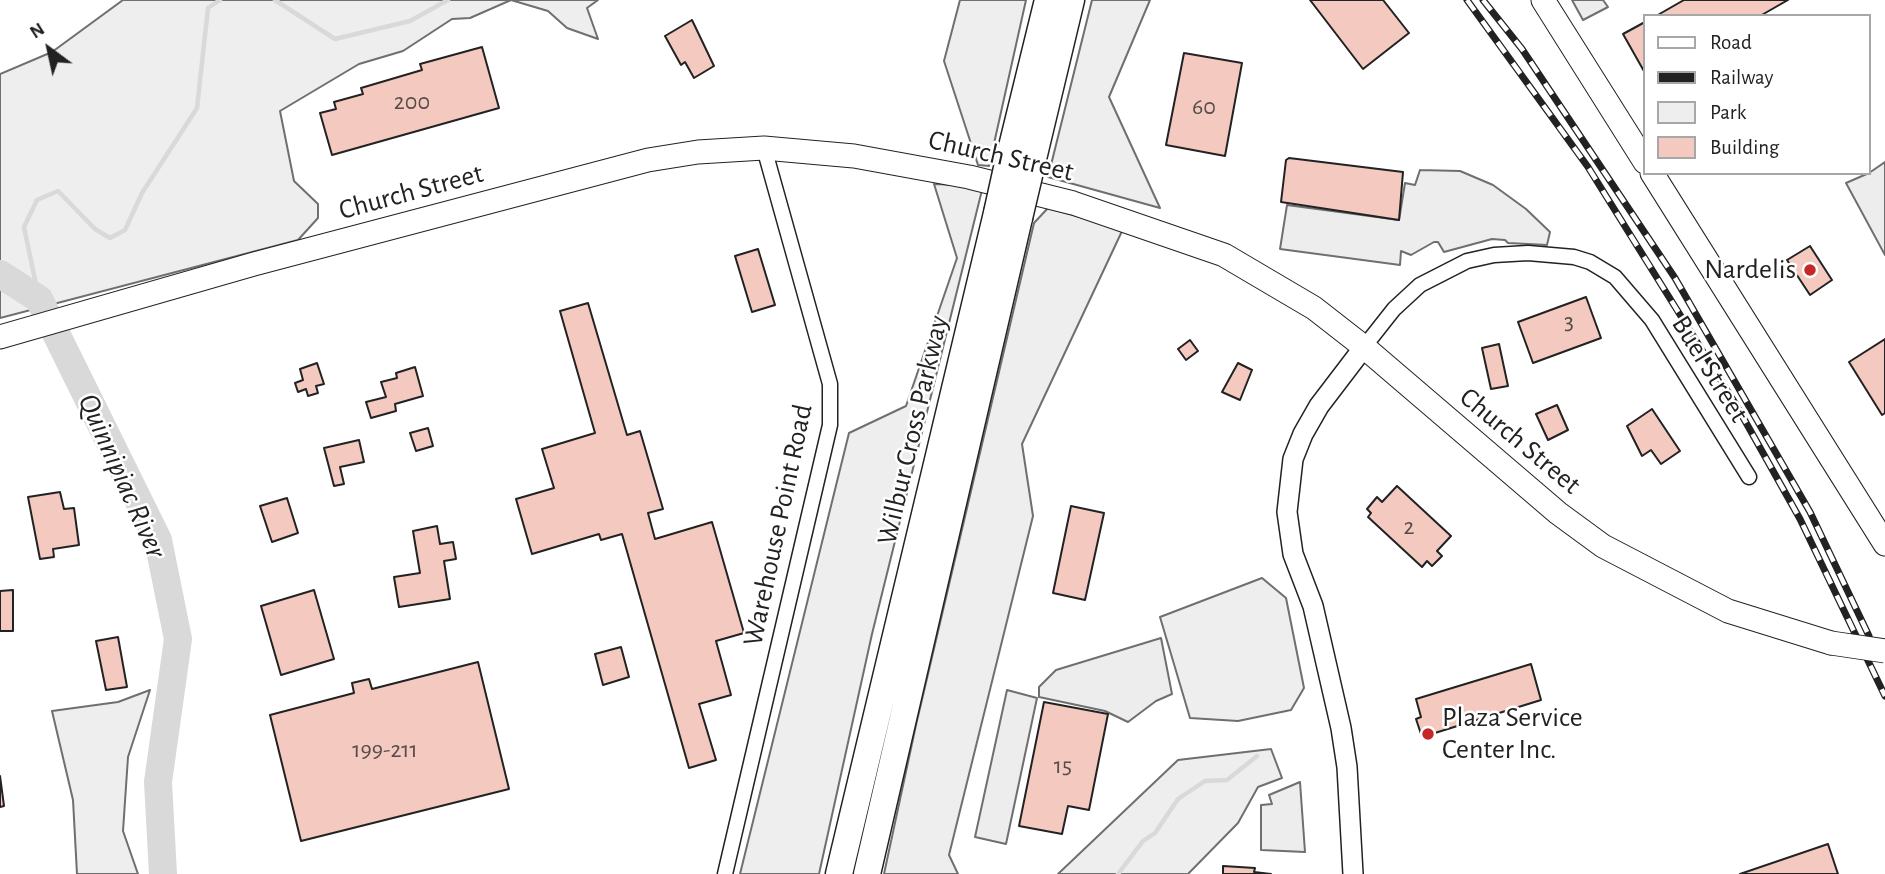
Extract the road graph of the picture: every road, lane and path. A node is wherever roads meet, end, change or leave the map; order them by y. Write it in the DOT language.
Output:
graph roads {
  1 [pos="1048,0"];
  2 [pos="1071,0"];
  3 [pos="1544,0"];
  4 [pos="764,148"];
  5 [pos="1644,160"];
  6 [pos="1021,161"];
  7 [pos="1653,175"];
  8 [pos="1008,215"];
  9 [pos="0,337"];
  10 [pos="1364,346"];
  11 [pos="1749,477"];
  12 [pos="1883,534"];
  13 [pos="1885,651"];
  14 [pos="724,874"];
  15 [pos="839,874"];
  16 [pos="867,874"];
  17 [pos="1353,874"];
  1 -- 6 [label="highway, Wilbur Cross Parkway"];
  2 -- 6 [label="highway, Wilbur Cross Parkway"];
  3 -- 5 [label="main road"];
  4 -- 9 [label="main road, Church Street"];
  4 -- 10 [label="main road, Church Street"];
  4 -- 14 [label="street, Warehouse Point Road"];
  6 -- 8 [label="highway, Wilbur Cross Parkway, bridge"];
  7 -- 12 [label="main road"];
  8 -- 15 [label="highway, Wilbur Cross Parkway"];
  8 -- 16 [label="highway, Wilbur Cross Parkway"];
  10 -- 11 [label="street, Buel Street"];
  10 -- 13 [label="main road, Church Street, bridge"];
  10 -- 17 [label="street"];
}
